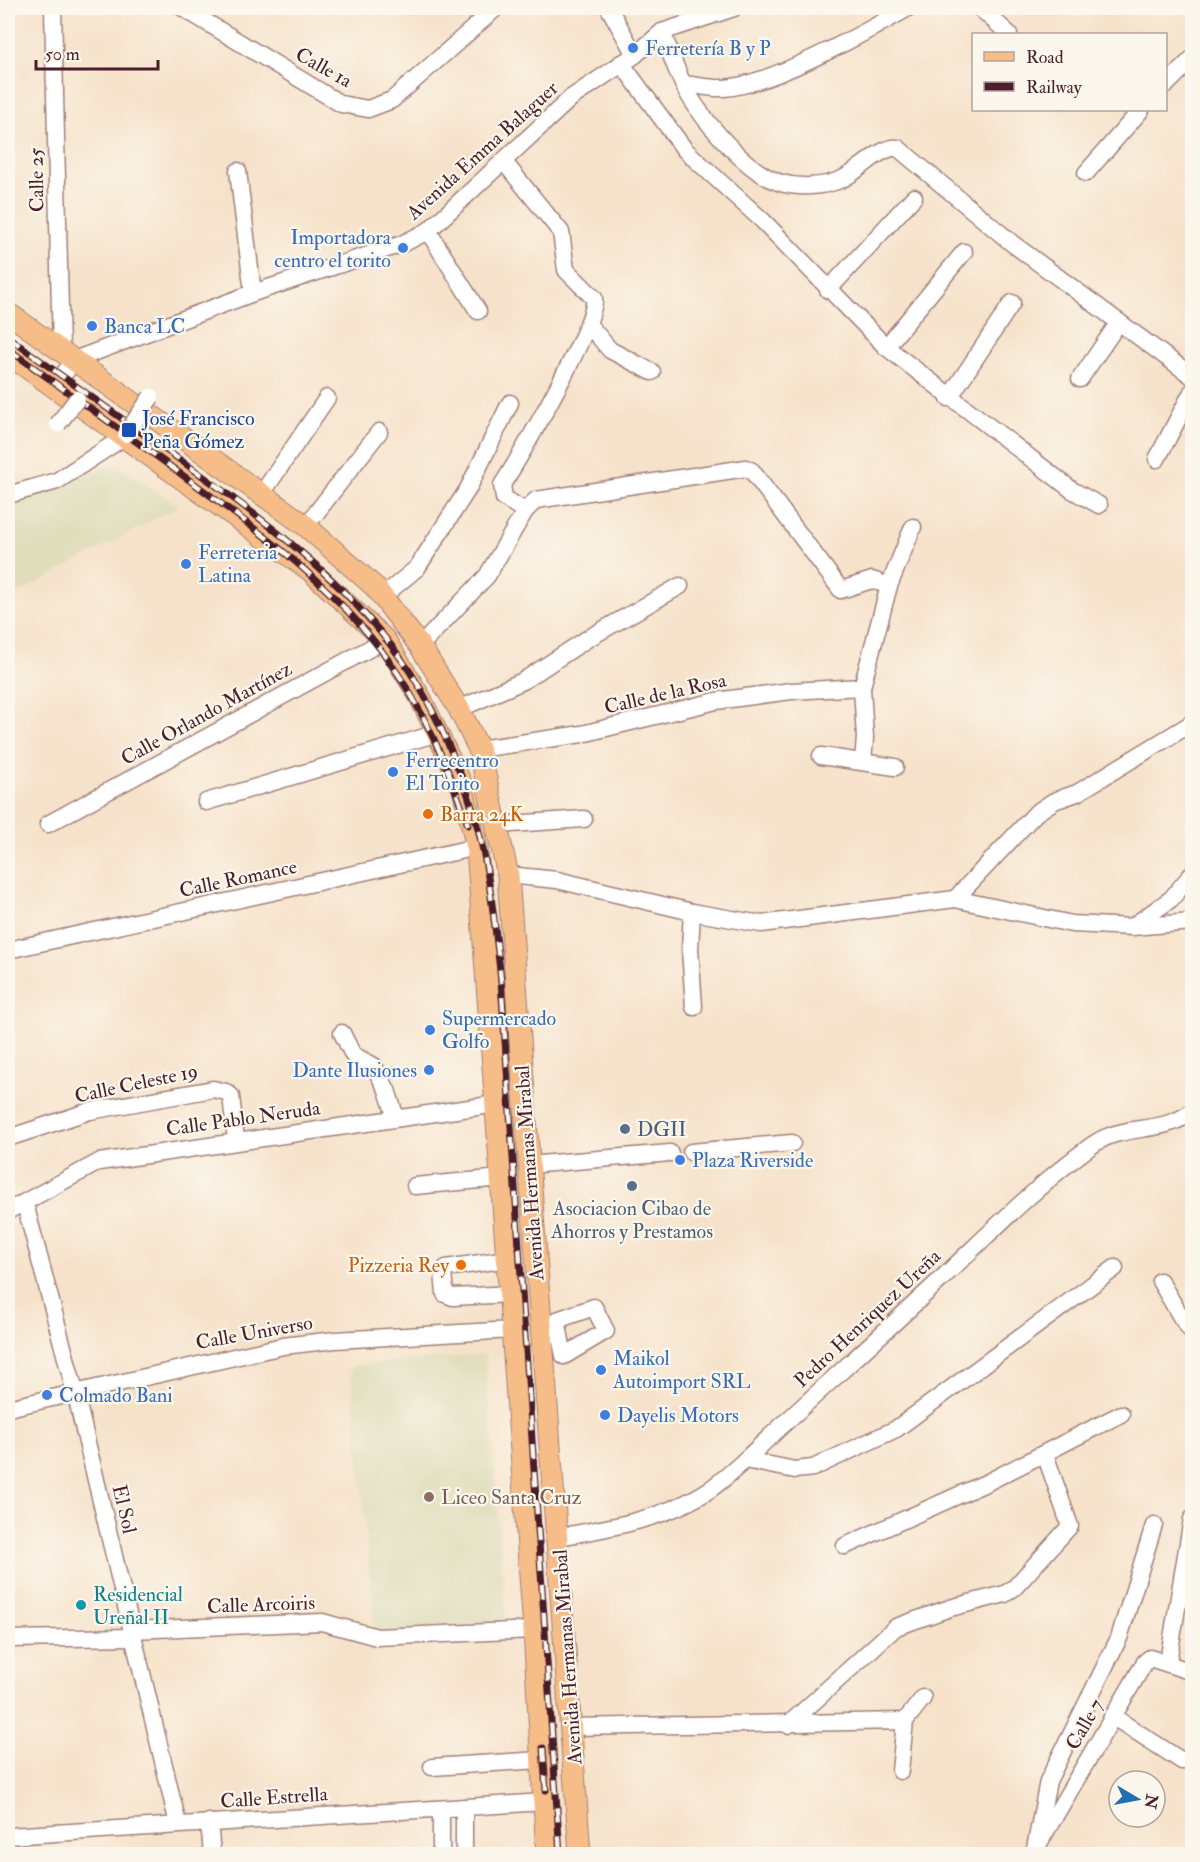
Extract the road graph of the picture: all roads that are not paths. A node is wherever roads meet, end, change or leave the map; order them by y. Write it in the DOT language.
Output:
graph roads {
  1 [pos="53,8"];
  2 [pos="183,8"];
  3 [pos="496,8"];
  4 [pos="609,8"];
  5 [pos="734,8"];
  6 [pos="908,8"];
  7 [pos="980,8"];
  8 [pos="662,33"];
  9 [pos="1008,33"];
  10 [pos="628,59"];
  11 [pos="1192,59"];
  12 [pos="683,84"];
  13 [pos="1167,84"];
  14 [pos="1140,111"];
  15 [pos="504,162"];
  16 [pos="238,171"];
  17 [pos="1086,174"];
  18 [pos="914,196"];
  19 [pos="428,231"];
  20 [pos="964,252"];
  21 [pos="828,290"];
  22 [pos="253,293"];
  23 [pos="1012,303"];
  24 [pos="478,311"];
  25 [pos="8,313"];
  26 [pos="1119,322"];
  27 [pos="589,325"];
  28 [pos="886,347"];
  29 [pos="8,354"];
  30 [pos="67,356"];
  31 [pos="652,372"];
  32 [pos="1192,376"];
  33 [pos="1080,379"];
  34 [pos="54,388"];
  35 [pos="1192,392"];
  36 [pos="151,397"];
  37 [pos="327,398"];
  38 [pos="949,398"];
  39 [pos="77,399"];
  40 [pos="510,403"];
  41 [pos="58,424"];
  42 [pos="379,432"];
  43 [pos="125,436"];
  44 [pos="1157,459"];
  45 [pos="8,495"];
  46 [pos="261,495"];
  47 [pos="1100,505"];
  48 [pos="525,511"];
  49 [pos="306,526"];
  50 [pos="913,527"];
  51 [pos="680,586"];
  52 [pos="889,586"];
  53 [pos="382,597"];
  54 [pos="385,640"];
  55 [pos="420,646"];
  56 [pos="862,687"];
  57 [pos="459,709"];
  58 [pos="1192,723"];
  59 [pos="438,733"];
  60 [pos="479,749"];
  61 [pos="821,756"];
  62 [pos="863,761"];
  63 [pos="895,767"];
  64 [pos="206,802"];
  65 [pos="584,819"];
  66 [pos="48,824"];
  67 [pos="498,825"];
  68 [pos="477,848"];
  69 [pos="1192,874"];
  70 [pos="508,875"];
  71 [pos="955,899"];
  72 [pos="692,912"];
  73 [pos="1192,922"];
  74 [pos="1132,927"];
  75 [pos="8,950"];
  76 [pos="694,1007"];
  77 [pos="342,1033"];
  78 [pos="497,1104"];
  79 [pos="1192,1112"];
  80 [pos="396,1118"];
  81 [pos="8,1138"];
  82 [pos="236,1140"];
  83 [pos="792,1143"];
  84 [pos="691,1152"];
  85 [pos="670,1153"];
  86 [pos="528,1165"];
  87 [pos="502,1178"];
  88 [pos="415,1186"];
  89 [pos="25,1204"];
  90 [pos="8,1211"];
  91 [pos="508,1259"];
  92 [pos="1115,1268"];
  93 [pos="1161,1281"];
  94 [pos="511,1294"];
  95 [pos="513,1330"];
  96 [pos="1192,1332"];
  97 [pos="75,1392"];
  98 [pos="8,1408"];
  99 [pos="1121,1414"];
  100 [pos="1045,1454"];
  101 [pos="746,1460"];
  102 [pos="1192,1519"];
  103 [pos="1154,1525"];
  104 [pos="558,1537"];
  105 [pos="845,1546"];
  106 [pos="534,1630"];
  107 [pos="132,1633"];
  108 [pos="8,1639"];
  109 [pos="1168,1662"];
  110 [pos="1192,1672"];
  111 [pos="923,1698"];
  112 [pos="1112,1716"];
  113 [pos="905,1721"];
  114 [pos="788,1725"];
  115 [pos="572,1728"];
  116 [pos="541,1760"];
  117 [pos="1182,1761"];
  118 [pos="432,1767"];
  119 [pos="900,1771"];
  120 [pos="543,1802"];
  121 [pos="464,1807"];
  122 [pos="441,1809"];
  123 [pos="209,1822"];
  124 [pos="178,1824"];
  125 [pos="8,1836"];
  126 [pos="213,1854"];
  127 [pos="441,1854"];
  128 [pos="464,1854"];
  129 [pos="547,1854"];
  130 [pos="580,1854"];
  131 [pos="1034,1854"];
  1 -- 30 [label="street, Calle 25"];
  2 -- 3 [label="street, Calle 1a"];
  4 -- 10 [label="street"];
  5 -- 8 [label="street, Avenida Emma Balaguer"];
  6 -- 12 [label="street"];
  7 -- 9 [label="street"];
  8 -- 10 [label="street, Avenida Emma Balaguer"];
  8 -- 12 [label="street"];
  10 -- 15 [label="street, Avenida Emma Balaguer"];
  10 -- 21 [label="street"];
  11 -- 13 [label="street"];
  12 -- 26 [label="street"];
  14 -- 17 [label="street"];
  15 -- 19 [label="street, Avenida Emma Balaguer"];
  15 -- 27 [label="street"];
  16 -- 22 [label="street"];
  18 -- 21 [label="street"];
  19 -- 22 [label="street, Avenida Emma Balaguer"];
  19 -- 24 [label="street"];
  20 -- 28 [label="street"];
  21 -- 28 [label="street"];
  22 -- 30 [label="street, Avenida Emma Balaguer"];
  23 -- 38 [label="street"];
  25 -- 30 [label="main road, Avenida Hermanas Mirabal"];
  26 -- 32 [label="street"];
  26 -- 33 [label="street"];
  27 -- 31 [label="street"];
  27 -- 48 [label="street"];
  28 -- 38 [label="street"];
  29 -- 34 [label="main road, Avenida Hermanas Mirabal"];
  30 -- 34 [label="street"];
  30 -- 46 [label="main road, Avenida Hermanas Mirabal"];
  34 -- 43 [label="main road, Avenida Hermanas Mirabal"];
  35 -- 44 [label="street"];
  36 -- 43 [label="street, bridge"];
  37 -- 46 [label="street"];
  38 -- 47 [label="street"];
  39 -- 41 [label="street, bridge"];
  40 -- 53 [label="street"];
  42 -- 49 [label="street"];
  43 -- 45 [label="street"];
  43 -- 54 [label="main road, Avenida Hermanas Mirabal"];
  46 -- 49 [label="main road, Avenida Hermanas Mirabal"];
  48 -- 52 [label="street"];
  48 -- 55 [label="street"];
  49 -- 53 [label="main road, Avenida Hermanas Mirabal"];
  50 -- 52 [label="street"];
  51 -- 57 [label="street"];
  52 -- 56 [label="street"];
  53 -- 55 [label="main road, Avenida Hermanas Mirabal"];
  54 -- 59 [label="main road, Avenida Hermanas Mirabal"];
  54 -- 66 [label="street, Calle Orlando Martínez"];
  55 -- 57 [label="main road, Avenida Hermanas Mirabal"];
  56 -- 60 [label="street, Calle de la Rosa"];
  56 -- 62 [label="street"];
  57 -- 60 [label="main road, Avenida Hermanas Mirabal"];
  58 -- 71 [label="street"];
  59 -- 64 [label="street"];
  59 -- 68 [label="main road, Avenida Hermanas Mirabal"];
  60 -- 67 [label="main road, Avenida Hermanas Mirabal"];
  61 -- 62 [label="street"];
  62 -- 63 [label="street"];
  65 -- 67 [label="street"];
  67 -- 70 [label="main road, Avenida Hermanas Mirabal"];
  68 -- 75 [label="street, Calle Romance"];
  68 -- 78 [label="main road, Avenida Hermanas Mirabal"];
  69 -- 74 [label="street"];
  70 -- 72 [label="street"];
  70 -- 86 [label="main road, Avenida Hermanas Mirabal"];
  71 -- 72 [label="street"];
  71 -- 74 [label="street"];
  72 -- 76 [label="street"];
  73 -- 74 [label="street"];
  77 -- 80 [label="street"];
  78 -- 80 [label="street, Calle Pablo Neruda"];
  78 -- 87 [label="main road, Avenida Hermanas Mirabal"];
  79 -- 101 [label="street, Pedro Henriquez Ureña"];
  80 -- 82 [label="street, Calle Pablo Neruda"];
  81 -- 82 [label="street, Calle Celeste 19"];
  82 -- 89 [label="street, Calle Pablo Neruda"];
  83 -- 84 [label="street"];
  85 -- 86 [label="street"];
  86 -- 104 [label="main road, Avenida Hermanas Mirabal"];
  87 -- 88 [label="street"];
  87 -- 91 [label="main road, Avenida Hermanas Mirabal"];
  89 -- 90 [label="street, Calle Pablo Neruda"];
  89 -- 97 [label="street, El Sol"];
  91 -- 94 [label="main road, Avenida Hermanas Mirabal"];
  91 -- 94 [label="street"];
  92 -- 101 [label="street"];
  93 -- 96 [label="street"];
  94 -- 95 [label="main road, Avenida Hermanas Mirabal"];
  95 -- 97 [label="street, Calle Universo"];
  95 -- 106 [label="main road, Avenida Hermanas Mirabal"];
  97 -- 98 [label="street, Calle Universo"];
  97 -- 107 [label="street, El Sol"];
  99 -- 100 [label="street"];
  100 -- 105 [label="street"];
  100 -- 114 [label="street"];
  101 -- 104 [label="street, Pedro Henriquez Ureña"];
  102 -- 109 [label="street"];
  103 -- 131 [label="street"];
  104 -- 115 [label="main road, Avenida Hermanas Mirabal"];
  106 -- 107 [label="street, Calle Arcoiris"];
  106 -- 116 [label="main road, Avenida Hermanas Mirabal"];
  107 -- 108 [label="street, Calle Arcoiris"];
  107 -- 124 [label="street, El Sol"];
  109 -- 110 [label="street"];
  109 -- 112 [label="street, Calle 7"];
  111 -- 113 [label="street"];
  112 -- 117 [label="street"];
  112 -- 131 [label="street, Calle 7"];
  113 -- 114 [label="street"];
  113 -- 119 [label="street"];
  114 -- 115 [label="street"];
  115 -- 130 [label="main road, Avenida Hermanas Mirabal"];
  116 -- 118 [label="street"];
  116 -- 120 [label="main road, Avenida Hermanas Mirabal"];
  120 -- 121 [label="street, Calle Estrella"];
  120 -- 129 [label="main road, Avenida Hermanas Mirabal"];
  121 -- 122 [label="street, Calle Estrella"];
  121 -- 128 [label="street"];
  122 -- 123 [label="street, Calle Estrella"];
  122 -- 127 [label="street"];
  123 -- 124 [label="street, Calle Estrella"];
  123 -- 126 [label="street"];
  124 -- 125 [label="street, Calle Estrella"];
}
